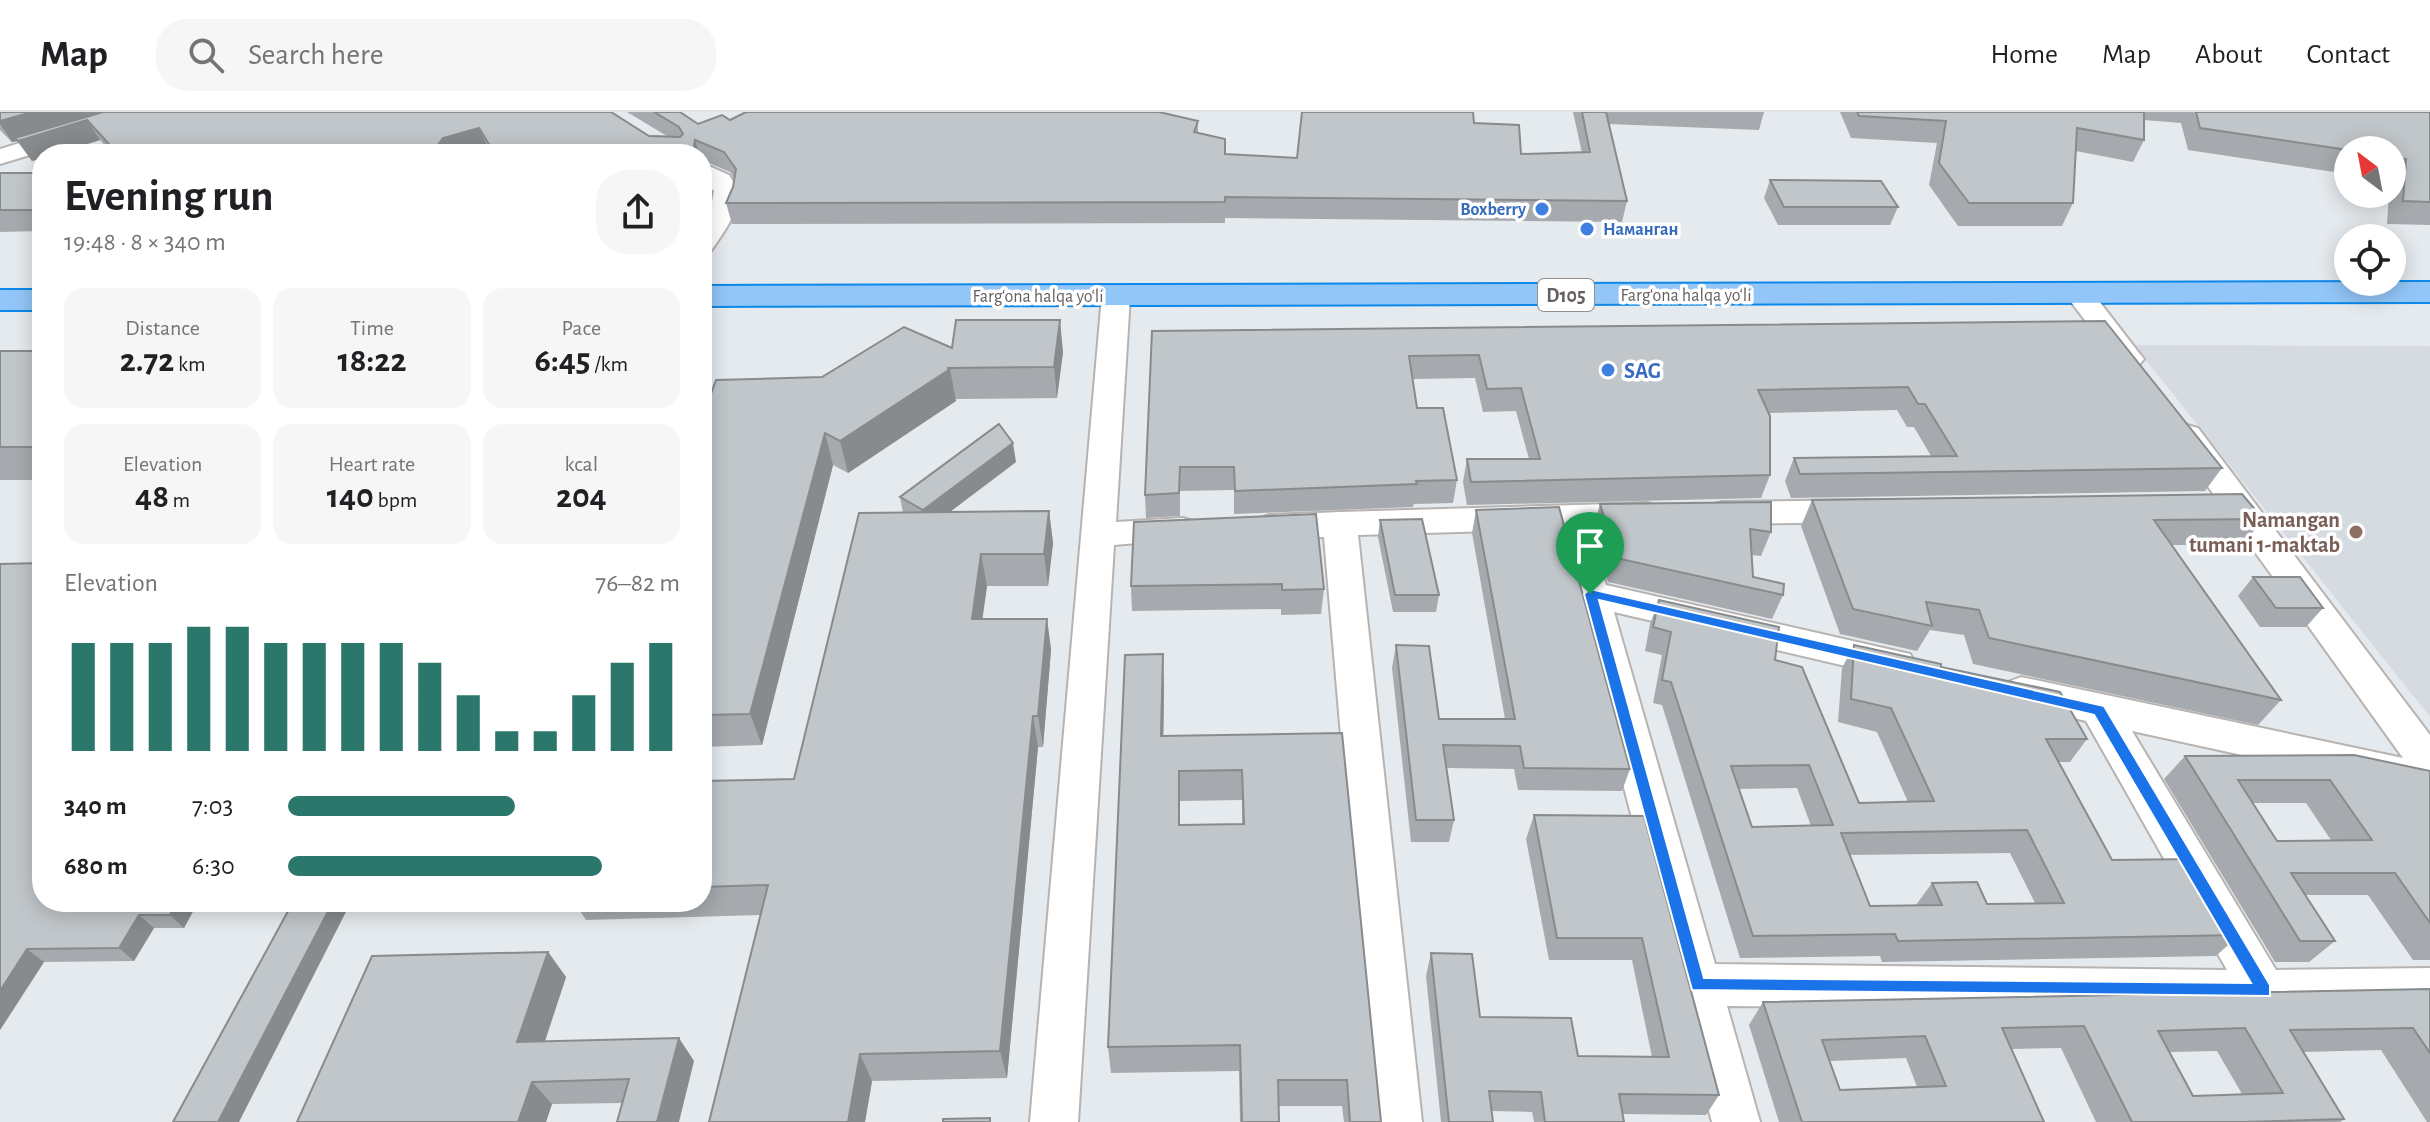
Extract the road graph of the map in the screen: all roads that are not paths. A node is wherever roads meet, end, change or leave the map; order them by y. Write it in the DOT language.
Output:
graph roads {
  1 [pos="137,113"];
  2 [pos="40,144"];
  3 [pos="32,147"];
  4 [pos="0,157"];
  5 [pos="712,176"];
  6 [pos="712,227"];
  7 [pos="2334,265"];
  8 [pos="2406,265"];
  9 [pos="2430,265"];
  10 [pos="712,278"];
  11 [pos="0,281"];
  12 [pos="32,281"];
  13 [pos="2430,292"];
  14 [pos="2079,294"];
  15 [pos="712,296"];
  16 [pos="1116,296"];
  17 [pos="0,300"];
  18 [pos="32,300"];
  19 [pos="1905,510"];
  20 [pos="1569,515"];
  21 [pos="1340,524"];
  22 [pos="1099,534"];
  23 [pos="1590,594"];
  24 [pos="1929,671"];
  25 [pos="1991,686"];
  26 [pos="2099,710"];
  27 [pos="2430,765"];
  28 [pos="2430,780"];
  29 [pos="1698,985"];
  30 [pos="2430,989"];
  31 [pos="2264,991"];
  32 [pos="1054,1122"];
  33 [pos="1398,1122"];
  34 [pos="1736,1122"];
  1 -- 2 [label="street"];
  3 -- 4 [label="street"];
  5 -- 6 [label="street"];
  7 -- 10 [label="highway, Farg‘ona halqa yo‘li / D105"];
  8 -- 9 [label="highway"];
  11 -- 12 [label="highway"];
  13 -- 14 [label="highway, Farg‘ona halqa yo‘li / D105"];
  14 -- 16 [label="highway, Farg‘ona halqa yo‘li / D105"];
  14 -- 27 [label="street"];
  15 -- 16 [label="highway, Farg‘ona halqa yo‘li / D105"];
  16 -- 22 [label="street"];
  17 -- 18 [label="highway"];
  19 -- 20 [label="street"];
  20 -- 21 [label="street"];
  20 -- 23 [label="street"];
  21 -- 22 [label="street"];
  21 -- 33 [label="street"];
  22 -- 32 [label="street"];
  23 -- 24 [label="street"];
  23 -- 29 [label="street"];
  25 -- 26 [label="street"];
  26 -- 28 [label="street"];
  26 -- 31 [label="street"];
  29 -- 31 [label="street"];
  29 -- 34 [label="street"];
  30 -- 31 [label="street"];
}
